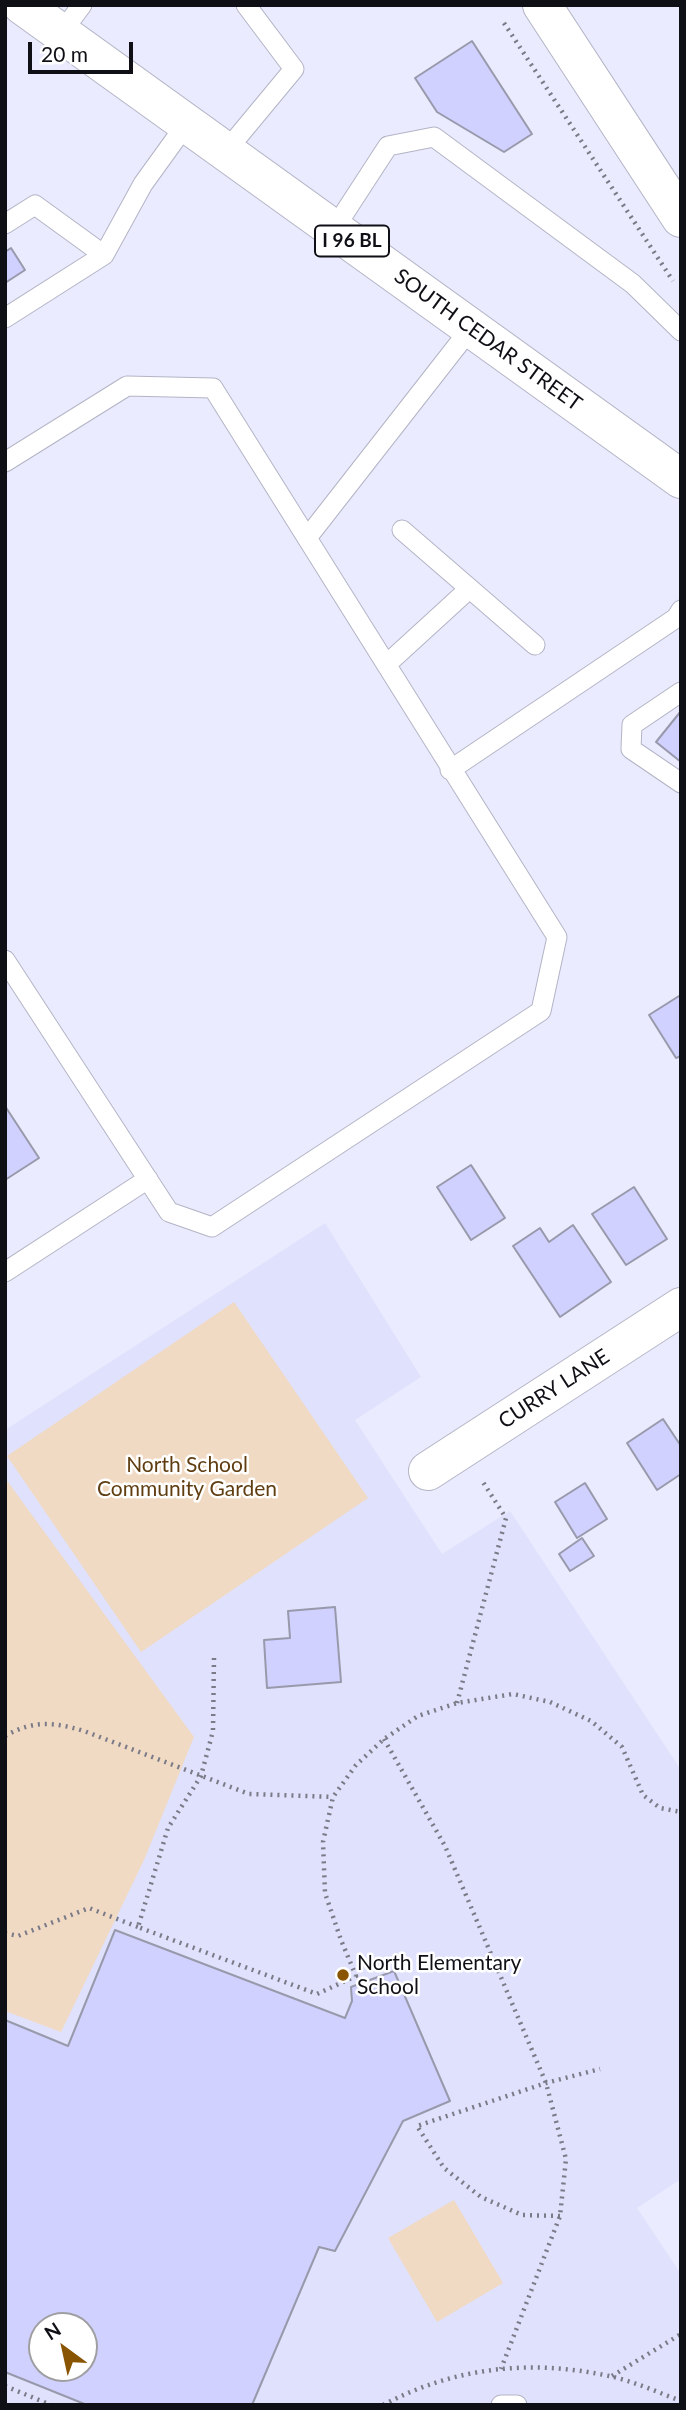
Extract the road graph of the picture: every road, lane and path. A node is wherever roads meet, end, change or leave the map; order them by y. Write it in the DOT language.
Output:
graph roads {
  1 [pos="22,5"];
  2 [pos="246,5"];
  3 [pos="542,5"];
  4 [pos="71,19"];
  5 [pos="504,23"];
  6 [pos="187,122"];
  7 [pos="226,150"];
  8 [pos="681,218"];
  9 [pos="5,224"];
  10 [pos="334,229"];
  11 [pos="104,255"];
  12 [pos="673,282"];
  13 [pos="5,318"];
  14 [pos="471,328"];
  15 [pos="681,331"];
  16 [pos="5,462"];
  17 [pos="681,479"];
  18 [pos="402,530"];
  19 [pos="307,538"];
  20 [pos="470,589"];
  21 [pos="681,610"];
  22 [pos="535,645"];
  23 [pos="387,664"];
  24 [pos="681,692"];
  25 [pos="450,769"];
  26 [pos="681,783"];
  27 [pos="5,960"];
  28 [pos="148,1179"];
  29 [pos="5,1272"];
  30 [pos="681,1307"];
  31 [pos="428,1471"];
  32 [pos="480,1478"];
  33 [pos="214,1658"];
  34 [pos="457,1703"];
  35 [pos="5,1736"];
  36 [pos="384,1739"];
  37 [pos="201,1776"];
  38 [pos="332,1797"];
  39 [pos="681,1812"];
  40 [pos="138,1927"];
  41 [pos="5,1933"];
  42 [pos="600,2069"];
  43 [pos="546,2083"];
  44 [pos="560,2216"];
  45 [pos="681,2334"];
  46 [pos="501,2369"];
  47 [pos="612,2376"];
  48 [pos="5,2386"];
  49 [pos="51,2405"];
  50 [pos="501,2405"];
  51 [pos="517,2405"];
  1 -- 4 [label="main road, SOUTH CEDAR STREET / I 96 BL"];
  2 -- 7 [label="lane"];
  3 -- 8 [label="main road"];
  4 -- 6 [label="main road, SOUTH CEDAR STREET / I 96 BL"];
  5 -- 12 [label="path"];
  6 -- 7 [label="main road, SOUTH CEDAR STREET / I 96 BL"];
  6 -- 11 [label="lane"];
  7 -- 10 [label="main road, SOUTH CEDAR STREET / I 96 BL"];
  9 -- 11 [label="lane"];
  10 -- 14 [label="main road, SOUTH CEDAR STREET / I 96 BL"];
  10 -- 15 [label="lane"];
  11 -- 13 [label="lane"];
  14 -- 17 [label="main road, SOUTH CEDAR STREET / I 96 BL"];
  14 -- 19 [label="lane"];
  16 -- 19 [label="lane"];
  18 -- 20 [label="lane"];
  19 -- 23 [label="lane"];
  20 -- 22 [label="lane"];
  20 -- 23 [label="lane"];
  21 -- 25 [label="lane"];
  23 -- 25 [label="lane"];
  24 -- 26 [label="lane"];
  25 -- 28 [label="lane"];
  27 -- 28 [label="lane"];
  28 -- 29 [label="lane"];
  30 -- 31 [label="main road, CURRY LANE"];
  32 -- 34 [label="path"];
  33 -- 37 [label="path"];
  34 -- 36 [label="path"];
  34 -- 39 [label="path"];
  35 -- 37 [label="path"];
  36 -- 38 [label="path"];
  36 -- 43 [label="path"];
  37 -- 38 [label="path"];
  37 -- 40 [label="path"];
  38 -- 40 [label="path"];
  40 -- 41 [label="path"];
  42 -- 43 [label="path"];
  43 -- 44 [label="path"];
  43 -- 44 [label="path"];
  44 -- 46 [label="path"];
  45 -- 47 [label="path"];
  48 -- 49 [label="path"];
  50 -- 51 [label="lane"];
}
